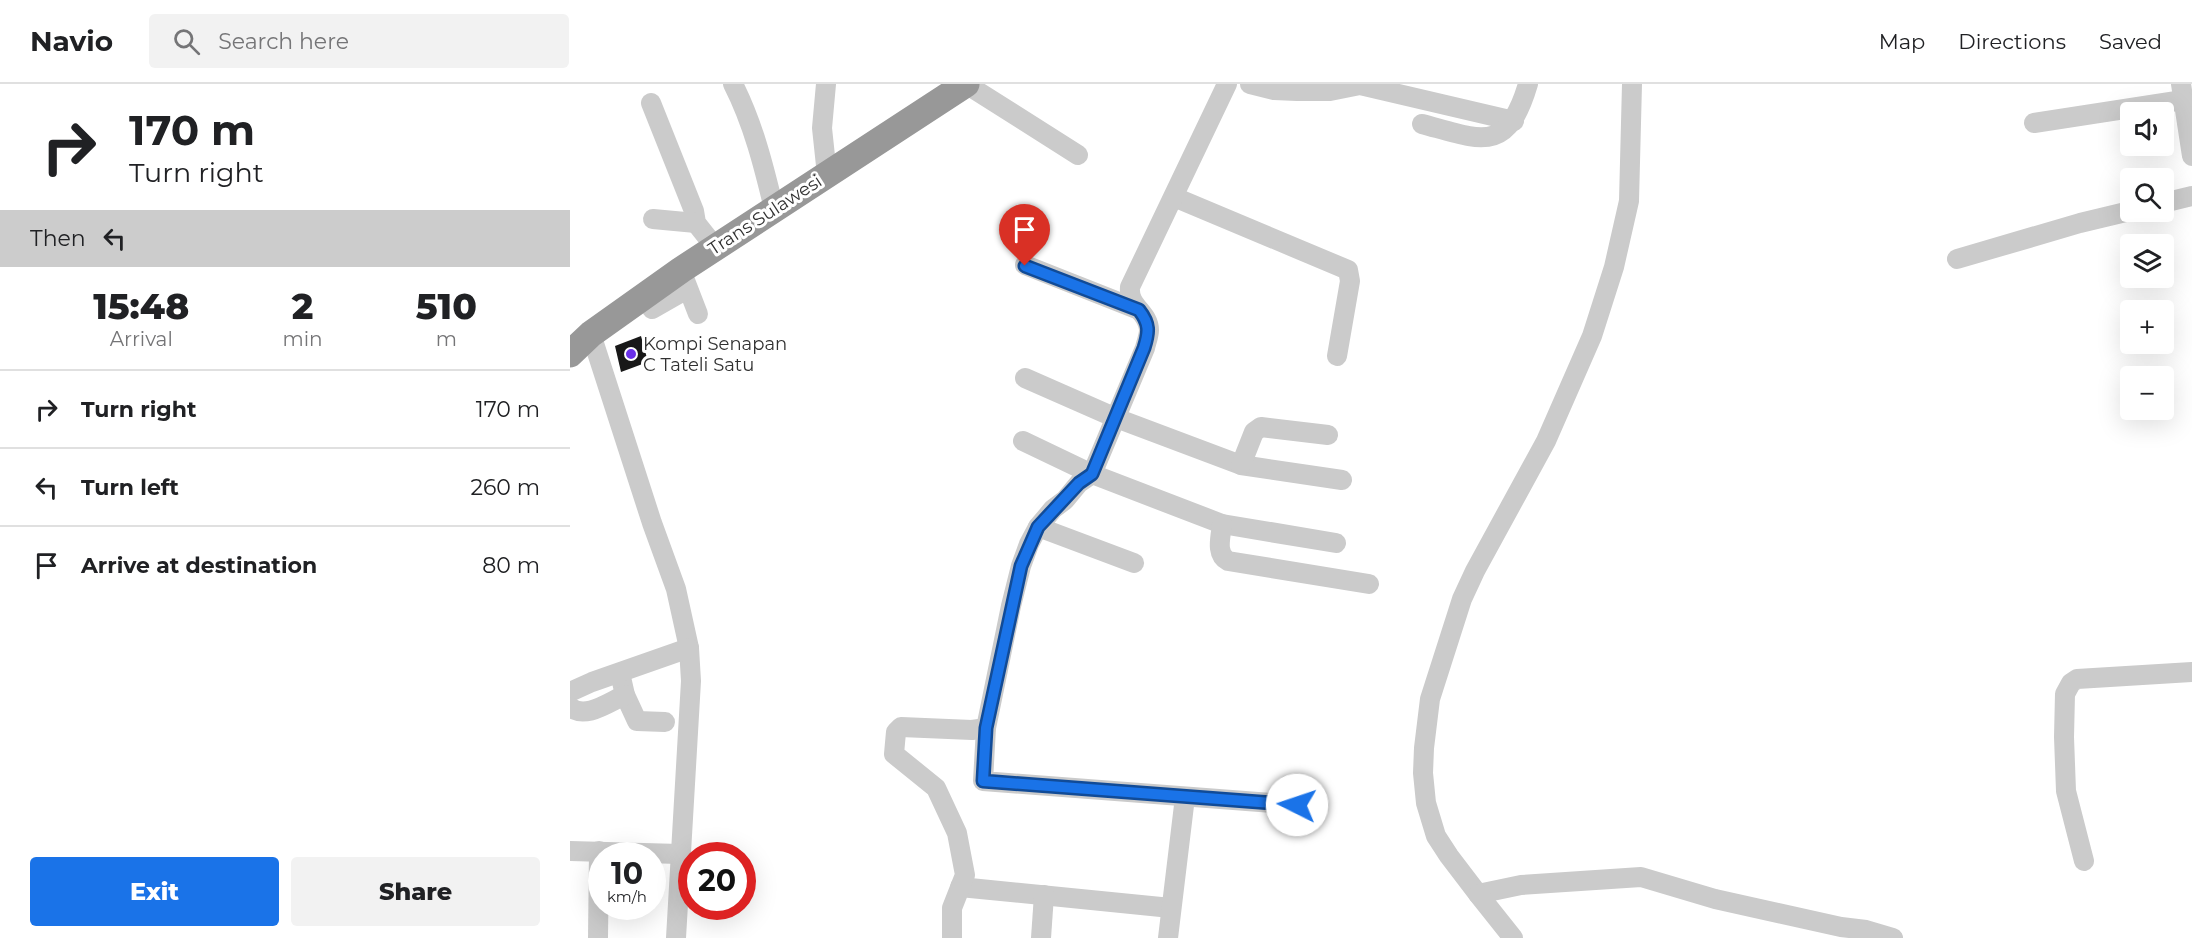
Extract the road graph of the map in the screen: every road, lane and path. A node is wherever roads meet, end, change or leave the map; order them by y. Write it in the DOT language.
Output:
graph roads {
  1 [pos="733,84"];
  2 [pos="826,84"];
  3 [pos="1227,84"];
  4 [pos="1250,84"];
  5 [pos="1528,84"];
  6 [pos="1632,84"];
  7 [pos="1333,87"];
  8 [pos="955,88"];
  9 [pos="1405,89"];
  10 [pos="2182,92"];
  11 [pos="651,103"];
  12 [pos="1514,121"];
  13 [pos="2034,123"];
  14 [pos="1422,124"];
  15 [pos="1078,155"];
  16 [pos="2192,156"];
  17 [pos="827,175"];
  18 [pos="2192,196"];
  19 [pos="1174,197"];
  20 [pos="2174,200"];
  21 [pos="774,209"];
  22 [pos="2120,213"];
  23 [pos="653,219"];
  24 [pos="696,223"];
  25 [pos="715,247"];
  26 [pos="1957,259"];
  27 [pos="1025,266"];
  28 [pos="684,280"];
  29 [pos="652,309"];
  30 [pos="1139,310"];
  31 [pos="698,314"];
  32 [pos="591,334"];
  33 [pos="570,354"];
  34 [pos="1336,356"];
  35 [pos="1024,378"];
  36 [pos="1116,418"];
  37 [pos="1328,435"];
  38 [pos="1023,441"];
  39 [pos="1241,465"];
  40 [pos="1092,474"];
  41 [pos="1342,480"];
  42 [pos="1222,524"];
  43 [pos="1038,527"];
  44 [pos="1336,543"];
  45 [pos="1134,563"];
  46 [pos="1369,584"];
  47 [pos="689,648"];
  48 [pos="2192,672"];
  49 [pos="620,673"];
  50 [pos="570,693"];
  51 [pos="624,695"];
  52 [pos="570,707"];
  53 [pos="665,722"];
  54 [pos="986,728"];
  55 [pos="1185,797"];
  56 [pos="1297,805"];
  57 [pos="681,842"];
  58 [pos="570,851"];
  59 [pos="588,851"];
  60 [pos="2084,861"];
  61 [pos="960,887"];
  62 [pos="1478,894"];
  63 [pos="1044,895"];
  64 [pos="678,896"];
  65 [pos="1171,908"];
  66 [pos="598,920"];
  67 [pos="1841,932"];
  68 [pos="598,938"];
  69 [pos="676,938"];
  70 [pos="952,938"];
  71 [pos="1041,938"];
  72 [pos="1168,938"];
  73 [pos="1513,938"];
  74 [pos="1893,938"];
  1 -- 21 [label="street"];
  2 -- 17 [label="street"];
  3 -- 19 [label="street"];
  4 -- 7 [label="street"];
  5 -- 12 [label="street"];
  6 -- 62 [label="street"];
  7 -- 9 [label="street"];
  8 -- 15 [label="street"];
  8 -- 17 [label="highway, Trans Sulawesi"];
  9 -- 12 [label="street"];
  10 -- 13 [label="street"];
  10 -- 16 [label="street"];
  11 -- 24 [label="street"];
  12 -- 14 [label="street"];
  17 -- 21 [label="highway, Trans Sulawesi"];
  18 -- 20 [label="street"];
  19 -- 30 [label="street"];
  19 -- 34 [label="street"];
  21 -- 25 [label="highway, Trans Sulawesi"];
  22 -- 26 [label="street"];
  23 -- 24 [label="street"];
  24 -- 25 [label="street"];
  25 -- 28 [label="highway, Trans Sulawesi"];
  27 -- 30 [label="street"];
  28 -- 29 [label="street"];
  28 -- 31 [label="street"];
  28 -- 32 [label="highway, Trans Sulawesi"];
  30 -- 36 [label="street"];
  32 -- 33 [label="highway, Trans Sulawesi"];
  32 -- 47 [label="street"];
  35 -- 36 [label="street"];
  36 -- 39 [label="street"];
  36 -- 40 [label="street"];
  37 -- 39 [label="street"];
  38 -- 40 [label="street"];
  39 -- 41 [label="street"];
  40 -- 42 [label="street"];
  40 -- 43 [label="street"];
  42 -- 44 [label="street"];
  42 -- 46 [label="street"];
  43 -- 45 [label="street"];
  43 -- 54 [label="street"];
  47 -- 49 [label="street"];
  47 -- 57 [label="street"];
  48 -- 60 [label="street"];
  49 -- 50 [label="street"];
  49 -- 51 [label="street"];
  51 -- 52 [label="street"];
  51 -- 53 [label="street"];
  54 -- 55 [label="street"];
  54 -- 61 [label="street"];
  55 -- 56 [label="street"];
  55 -- 65 [label="street"];
  58 -- 59 [label="street"];
  61 -- 63 [label="street"];
  61 -- 70 [label="street"];
  62 -- 67 [label="street"];
  62 -- 73 [label="street"];
  63 -- 65 [label="street"];
  63 -- 71 [label="street"];
  64 -- 69 [label="street"];
  65 -- 72 [label="street"];
  66 -- 68 [label="street"];
  67 -- 74 [label="street"];
}
